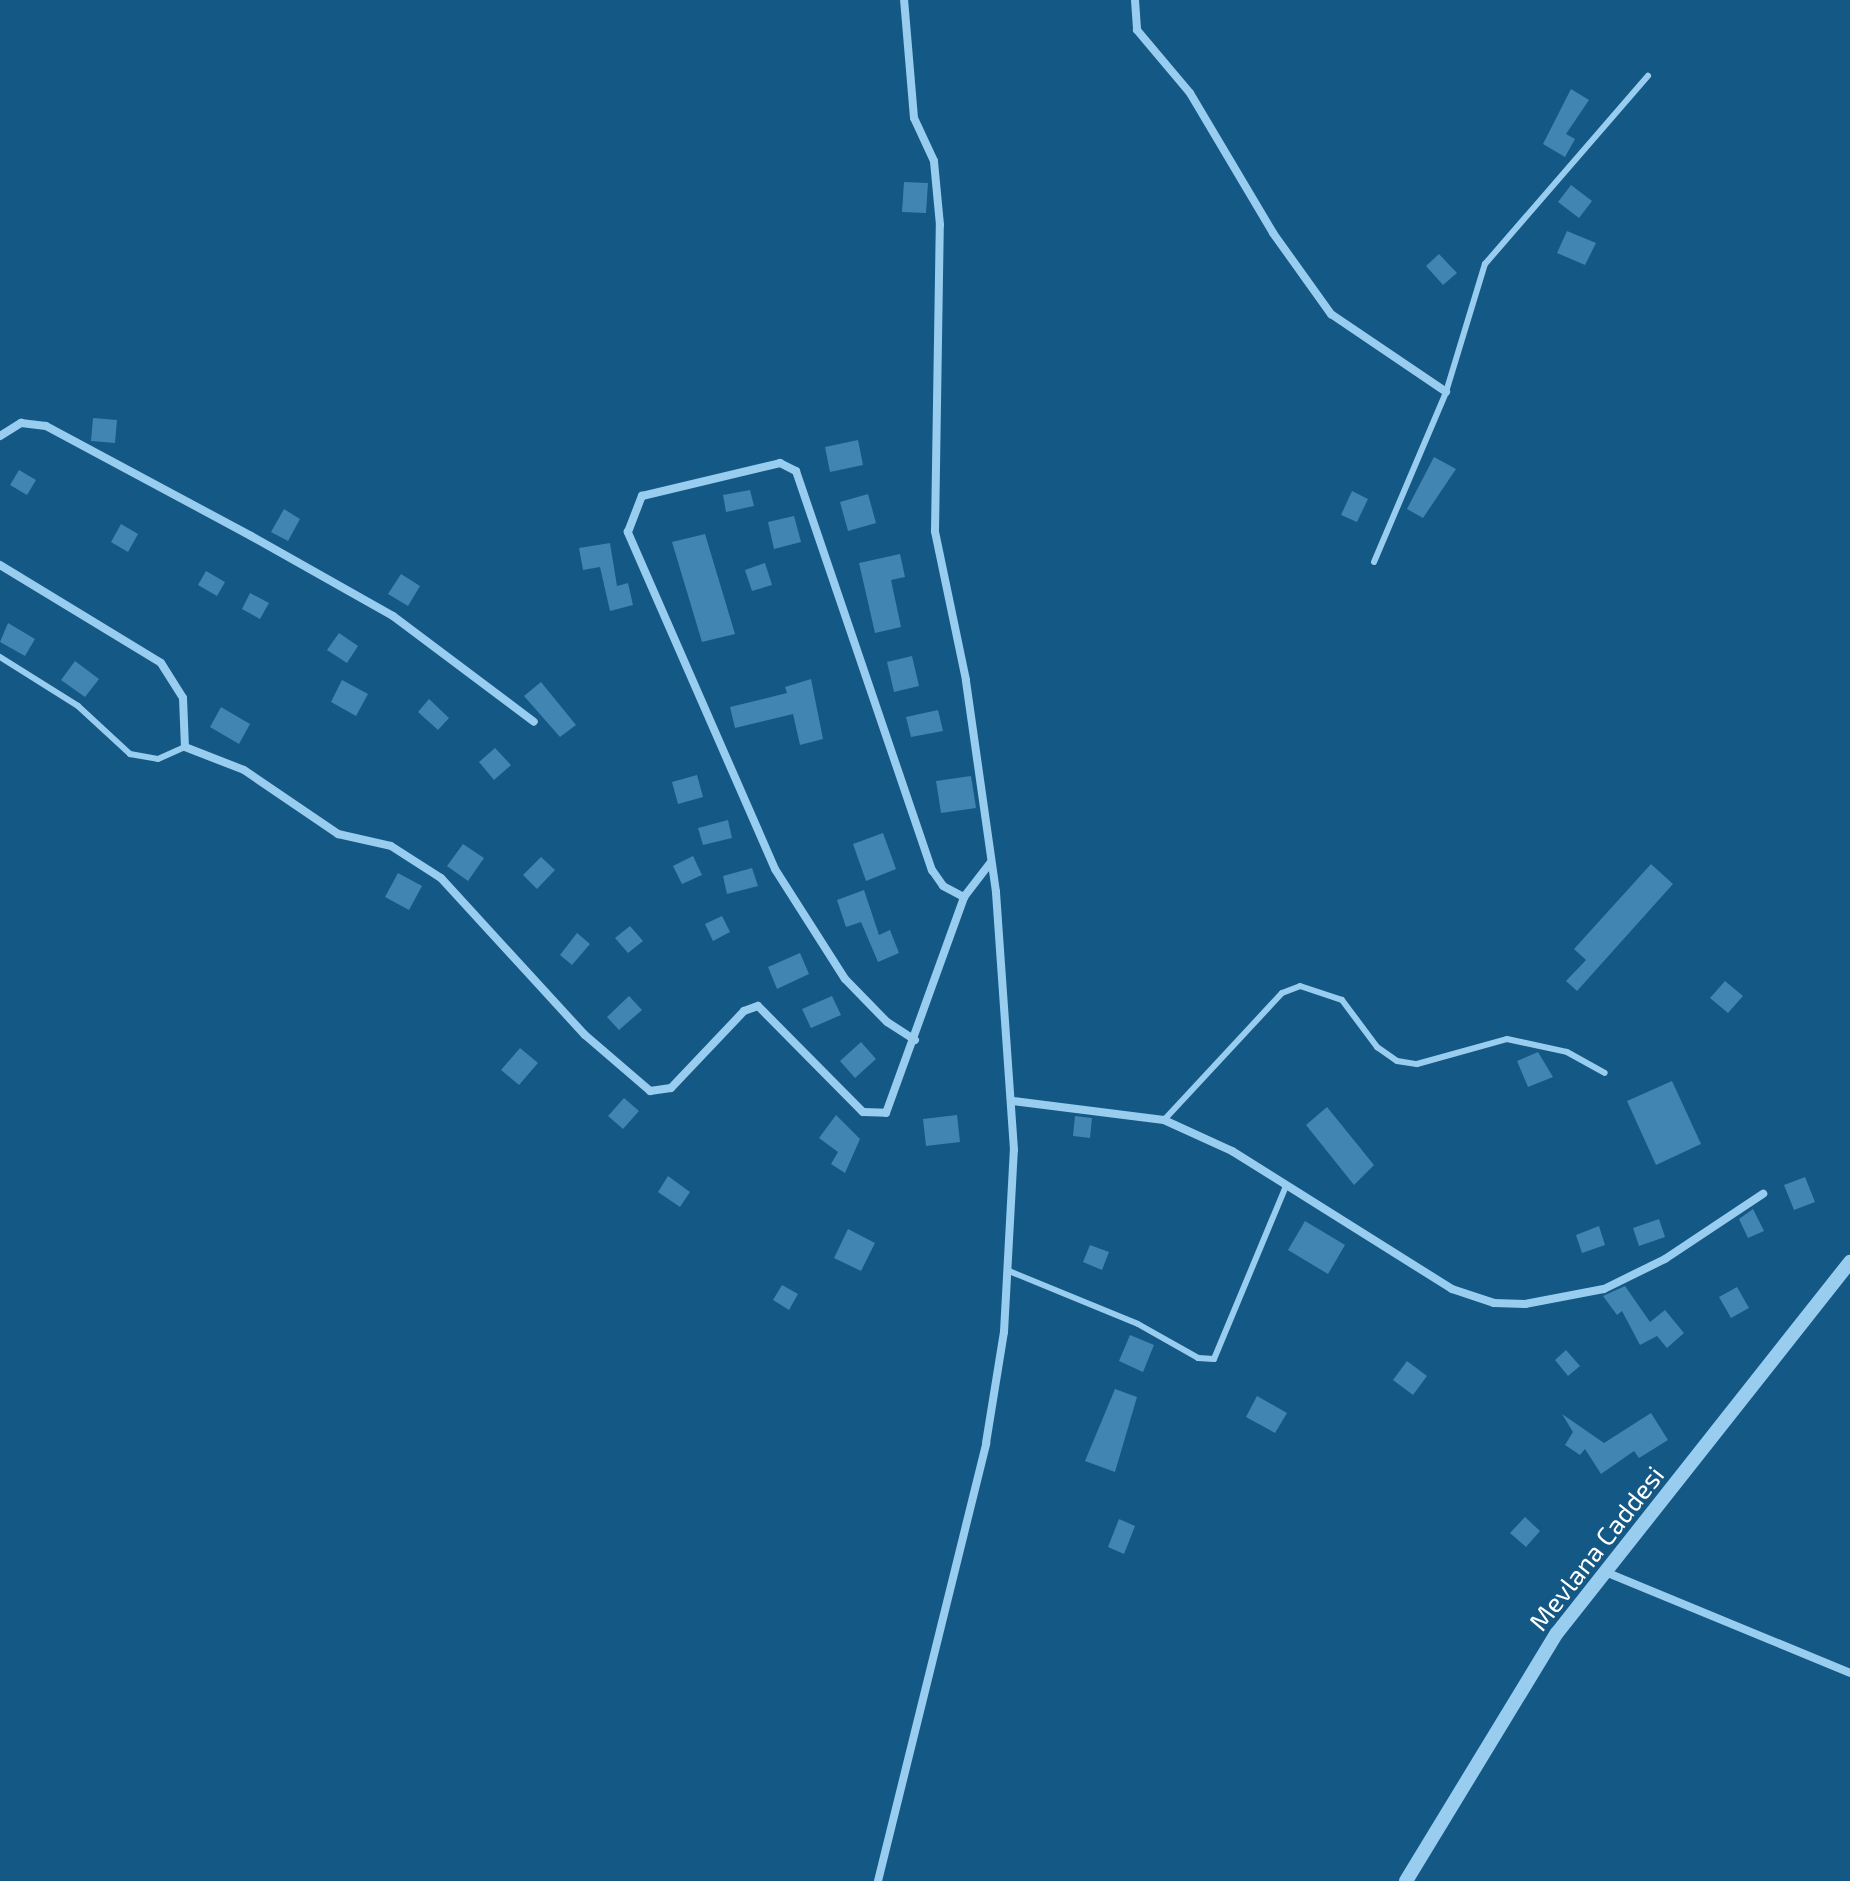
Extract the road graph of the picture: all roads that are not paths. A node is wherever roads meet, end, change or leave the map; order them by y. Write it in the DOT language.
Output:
graph roads {
  1 [pos="904,0"];
  2 [pos="1135,0"];
  3 [pos="1648,76"];
  4 [pos="1446,392"];
  5 [pos="0,436"];
  6 [pos="1374,562"];
  7 [pos="0,565"];
  8 [pos="0,657"];
  9 [pos="534,722"];
  10 [pos="185,747"];
  11 [pos="991,862"];
  12 [pos="964,897"];
  13 [pos="915,1040"];
  14 [pos="1605,1073"];
  15 [pos="1013,1101"];
  16 [pos="1164,1120"];
  17 [pos="1286,1186"];
  18 [pos="1763,1194"];
  19 [pos="1850,1262"];
  20 [pos="1009,1271"];
  21 [pos="1603,1571"];
  22 [pos="1850,1673"];
  23 [pos="878,1881"];
  24 [pos="1406,1881"];
  1 -- 11 [label="street"];
  2 -- 4 [label="street"];
  3 -- 4 [label="lane"];
  4 -- 6 [label="lane"];
  5 -- 9 [label="street"];
  7 -- 10 [label="street"];
  8 -- 10 [label="lane"];
  10 -- 13 [label="street"];
  11 -- 12 [label="street"];
  11 -- 15 [label="street"];
  12 -- 13 [label="street"];
  12 -- 13 [label="street"];
  14 -- 16 [label="lane"];
  15 -- 16 [label="street"];
  15 -- 20 [label="street"];
  16 -- 17 [label="street"];
  17 -- 18 [label="street"];
  17 -- 20 [label="lane"];
  19 -- 21 [label="street, Mevlana Caddesi"];
  20 -- 23 [label="street"];
  21 -- 22 [label="street"];
  21 -- 24 [label="street, Mevlana Caddesi"];
}
